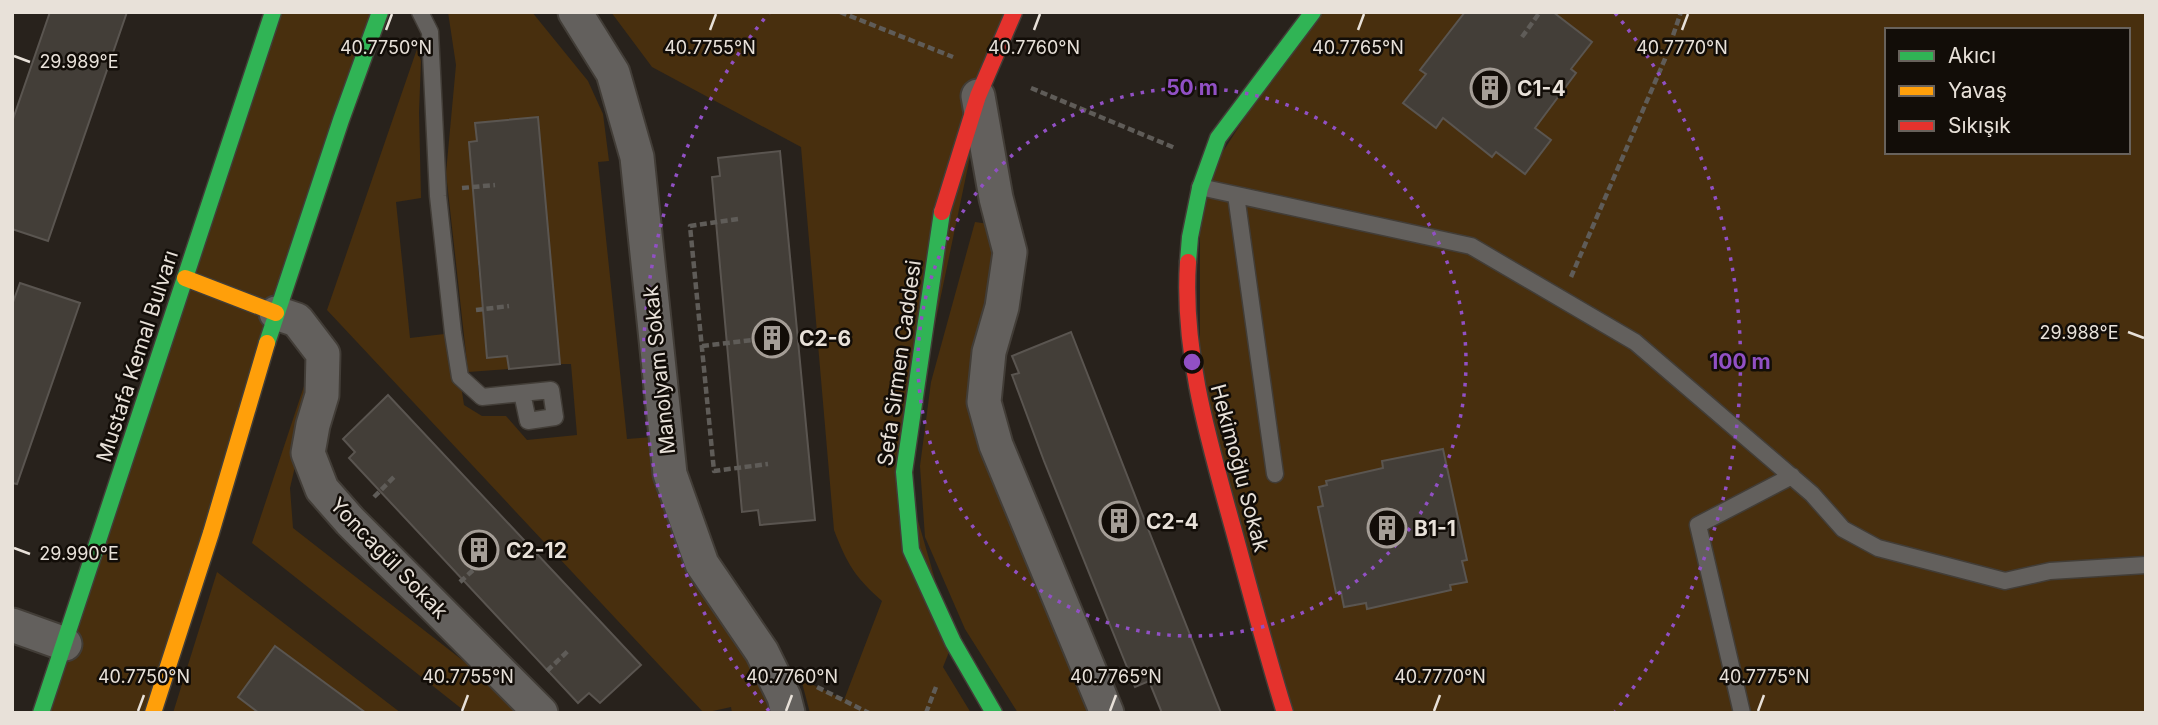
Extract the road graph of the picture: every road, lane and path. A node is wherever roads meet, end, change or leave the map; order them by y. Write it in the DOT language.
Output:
graph roads {
  1 [pos="273,12"];
  2 [pos="380,12"];
  3 [pos="420,12"];
  4 [pos="575,12"];
  5 [pos="840,12"];
  6 [pos="1014,12"];
  7 [pos="1313,12"];
  8 [pos="1540,12"];
  9 [pos="1681,12"];
  10 [pos="1522,37"];
  11 [pos="957,58"];
  12 [pos="1031,88"];
  13 [pos="978,96"];
  14 [pos="1208,162"];
  15 [pos="1200,187"];
  16 [pos="1236,195"];
  17 [pos="738,219"];
  18 [pos="185,278"];
  19 [pos="1562,299"];
  20 [pos="276,313"];
  21 [pos="753,340"];
  22 [pos="702,346"];
  23 [pos="522,393"];
  24 [pos="768,464"];
  25 [pos="1275,474"];
  26 [pos="1791,476"];
  27 [pos="2146,565"];
  28 [pos="12,625"];
  29 [pos="65,644"];
  30 [pos="812,684"];
  31 [pos="40,713"];
  32 [pos="153,713"];
  33 [pos="541,713"];
  34 [pos="788,713"];
  35 [pos="869,713"];
  36 [pos="994,713"];
  37 [pos="1107,713"];
  38 [pos="1286,713"];
  39 [pos="1742,713"];
  1 -- 18 [label="street, Mustafa Kemal Bulvarı"];
  2 -- 20 [label="street"];
  3 -- 23 [label="lane"];
  4 -- 34 [label="street, Manolyam Sokak"];
  5 -- 11 [label="path"];
  6 -- 13 [label="street, Sefa Sirmen Caddesi"];
  7 -- 14 [label="street, Hekimoğlu Sokak"];
  8 -- 10 [label="path"];
  9 -- 19 [label="path"];
  12 -- 14 [label="path"];
  13 -- 36 [label="street, Sefa Sirmen Caddesi"];
  13 -- 37 [label="street"];
  14 -- 15 [label="street, Hekimoğlu Sokak"];
  15 -- 16 [label="lane"];
  15 -- 38 [label="street, Hekimoğlu Sokak"];
  16 -- 19 [label="lane"];
  16 -- 25 [label="lane"];
  17 -- 22 [label="path"];
  18 -- 20 [label="street"];
  18 -- 29 [label="street, Mustafa Kemal Bulvarı"];
  19 -- 26 [label="lane"];
  20 -- 32 [label="street"];
  20 -- 33 [label="street, Yoncagül Sokak"];
  21 -- 22 [label="path"];
  22 -- 24 [label="path"];
  26 -- 27 [label="lane"];
  26 -- 39 [label="lane"];
  28 -- 29 [label="street"];
  29 -- 31 [label="street, Mustafa Kemal Bulvarı"];
  30 -- 35 [label="path"];
}
